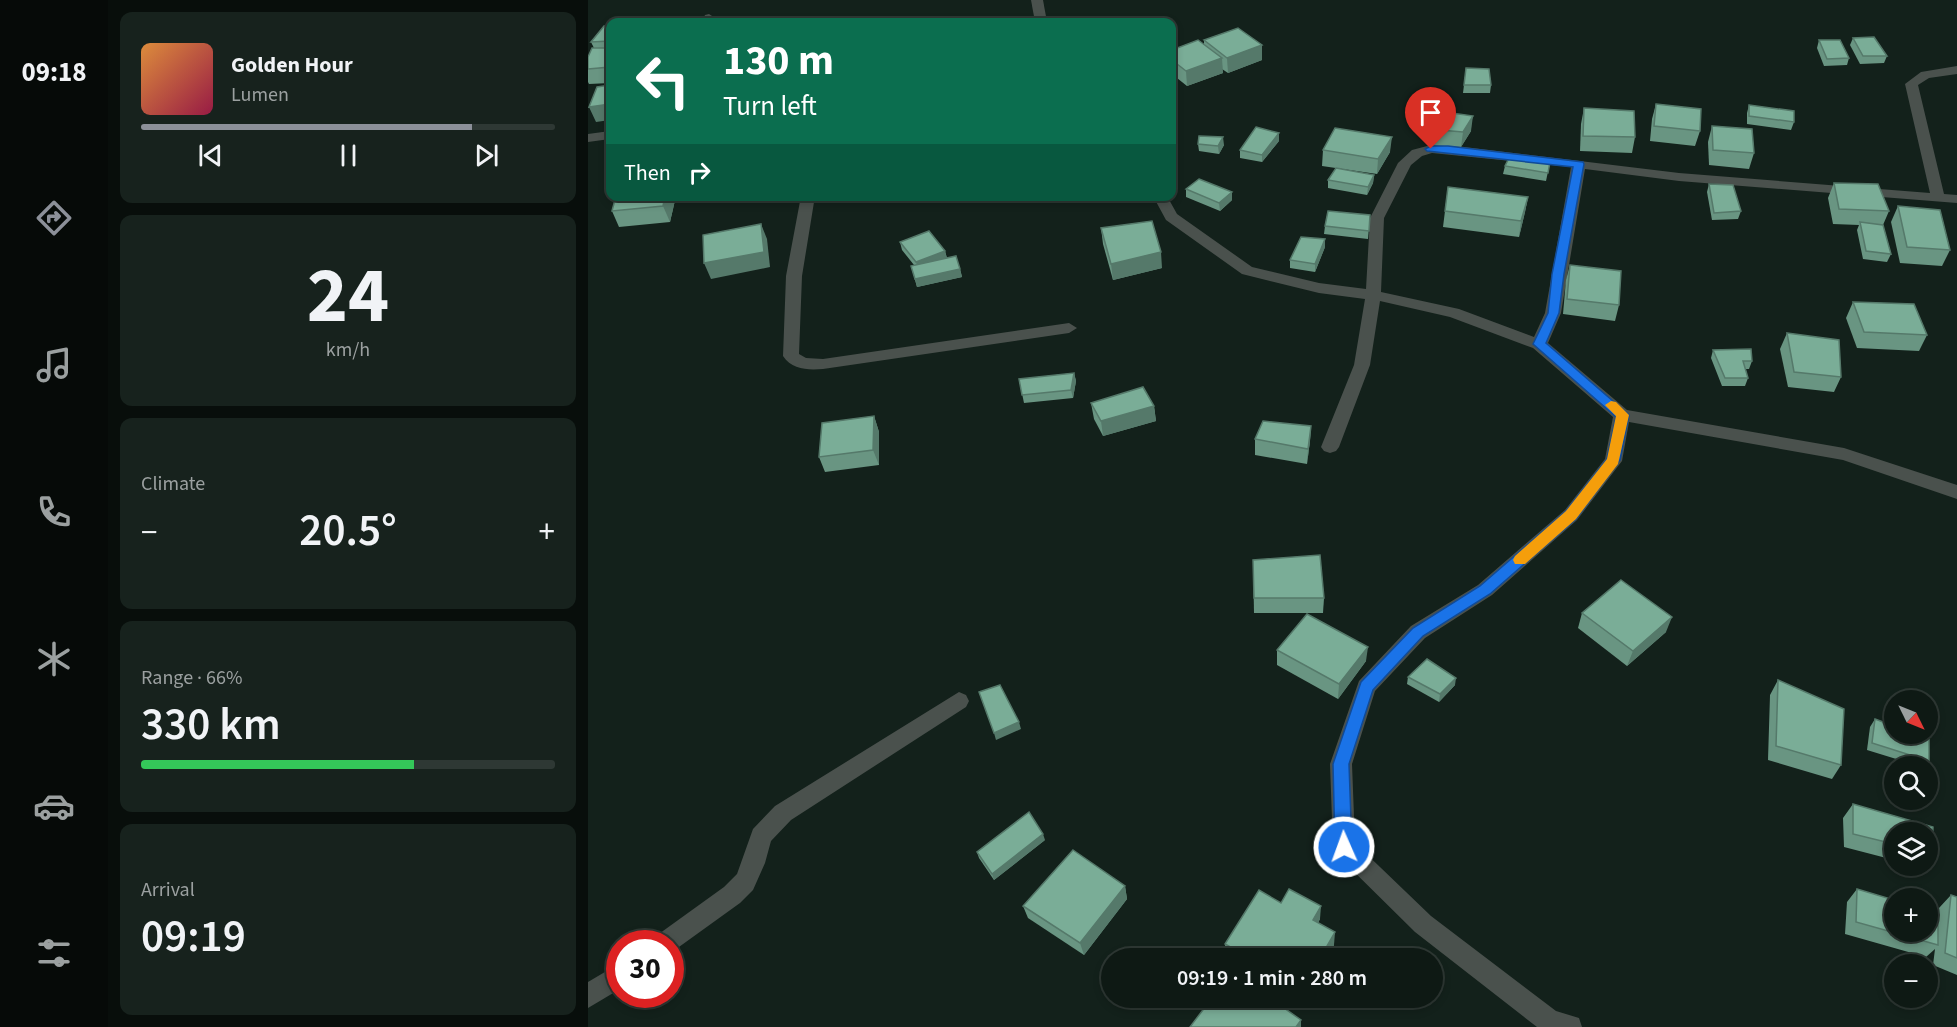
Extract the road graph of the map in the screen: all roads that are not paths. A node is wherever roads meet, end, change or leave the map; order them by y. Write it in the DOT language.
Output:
graph roads {
  1 [pos="1037,0"];
  2 [pos="1040,18"];
  3 [pos="1957,70"];
  4 [pos="606,136"];
  5 [pos="588,138"];
  6 [pos="1579,164"];
  7 [pos="1938,197"];
  8 [pos="1957,199"];
  9 [pos="807,201"];
  10 [pos="1163,201"];
  11 [pos="1373,295"];
  12 [pos="1069,328"];
  13 [pos="1539,344"];
  14 [pos="1623,415"];
  15 [pos="1330,447"];
  16 [pos="1957,492"];
  17 [pos="959,701"];
  18 [pos="683,930"];
  19 [pos="606,984"];
  20 [pos="588,996"];
  21 [pos="1570,1027"];
  1 -- 2 [label="street"];
  3 -- 7 [label="street"];
  4 -- 5 [label="street"];
  6 -- 7 [label="street"];
  6 -- 11 [label="street"];
  6 -- 13 [label="street"];
  7 -- 8 [label="street"];
  9 -- 12 [label="street"];
  10 -- 11 [label="street"];
  11 -- 13 [label="street"];
  11 -- 15 [label="street"];
  13 -- 14 [label="street"];
  14 -- 16 [label="street"];
  14 -- 21 [label="street"];
  17 -- 18 [label="street"];
  19 -- 20 [label="street"];
}
